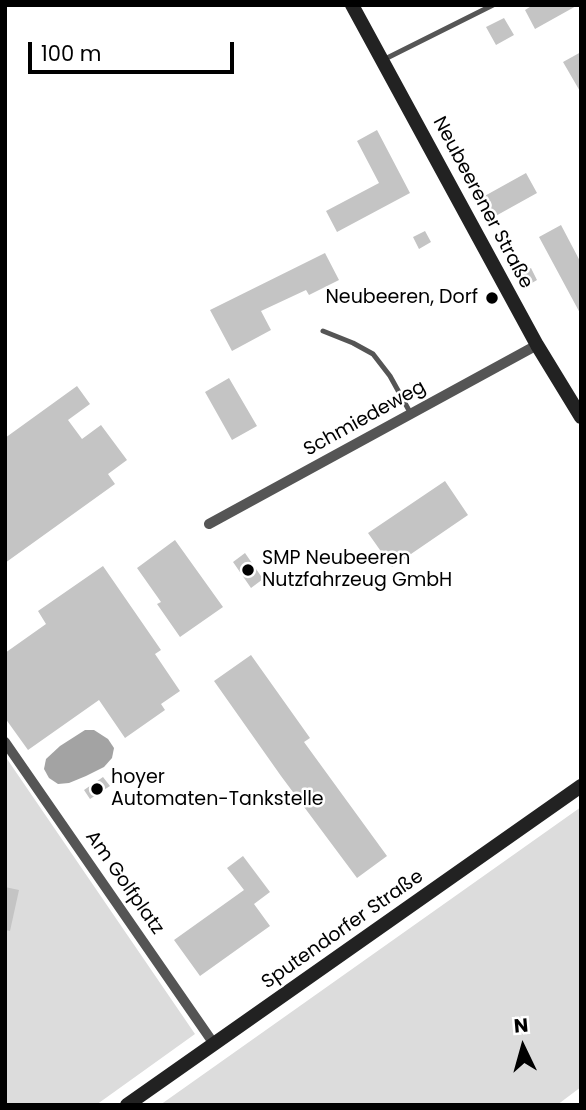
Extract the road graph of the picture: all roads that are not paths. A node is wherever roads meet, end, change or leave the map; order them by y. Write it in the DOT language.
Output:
graph roads {
  1 [pos="352,5"];
  2 [pos="493,5"];
  3 [pos="383,61"];
  4 [pos="323,331"];
  5 [pos="537,345"];
  6 [pos="411,414"];
  7 [pos="581,417"];
  8 [pos="209,524"];
  9 [pos="5,743"];
  10 [pos="581,786"];
  11 [pos="214,1044"];
  12 [pos="127,1105"];
  1 -- 3 [label="main road, Neubeerener Straße"];
  2 -- 3 [label="lane"];
  3 -- 5 [label="main road, Neubeerener Straße"];
  4 -- 6 [label="lane"];
  5 -- 6 [label="street, Schmiedeweg"];
  5 -- 7 [label="main road, Neubeerener Straße"];
  6 -- 8 [label="street, Schmiedeweg"];
  9 -- 11 [label="street, Am Golfplatz"];
  10 -- 11 [label="main road, Sputendorfer Straße"];
  11 -- 12 [label="main road, Sputendorfer Straße"];
}
